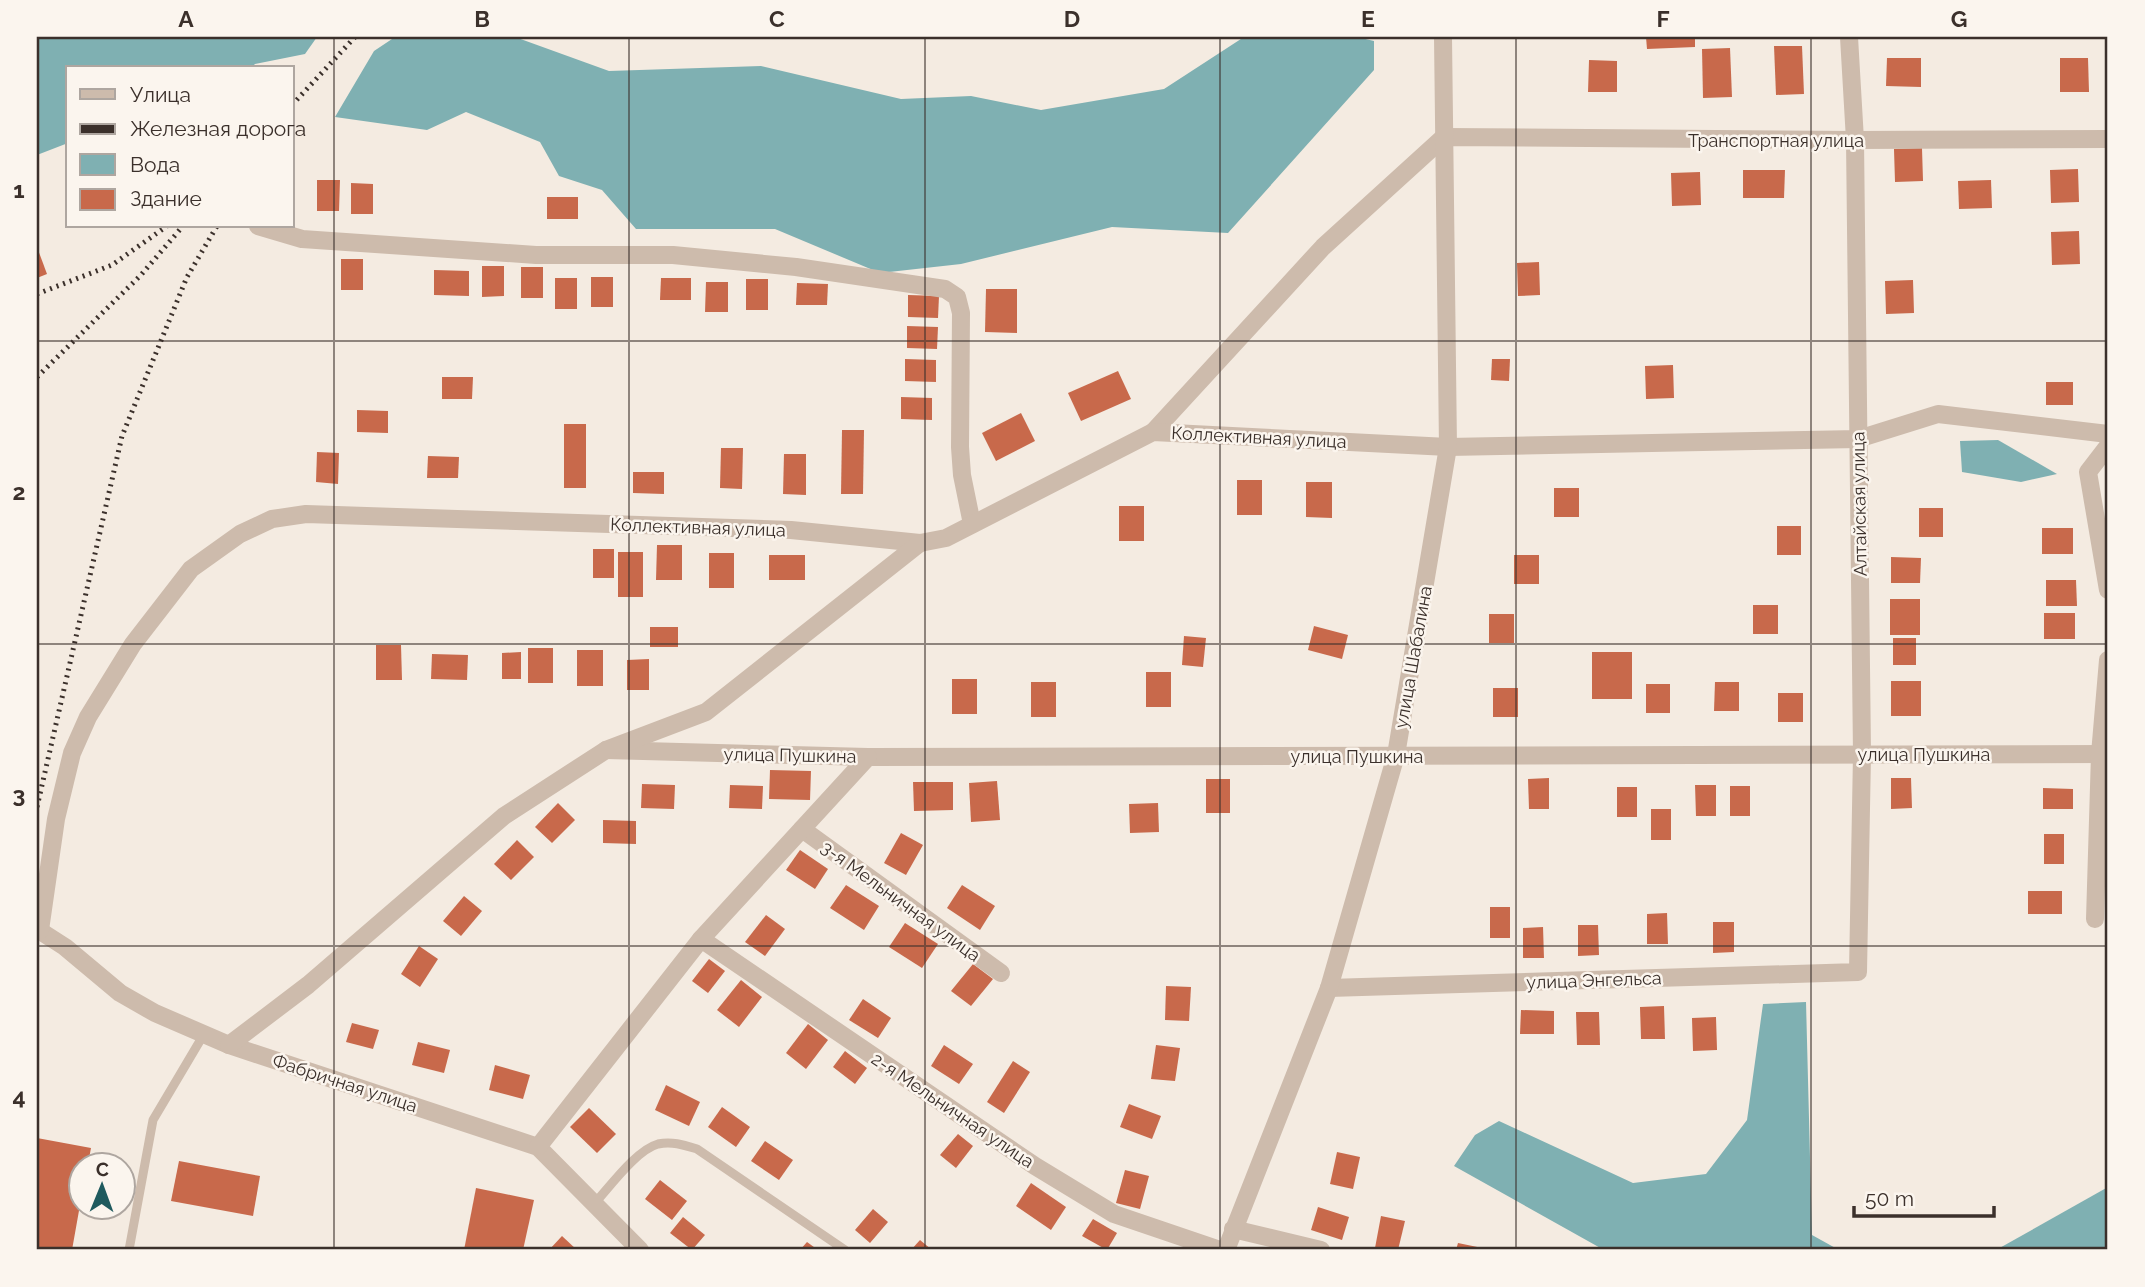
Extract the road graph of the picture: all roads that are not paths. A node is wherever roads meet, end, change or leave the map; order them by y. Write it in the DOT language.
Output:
graph roads {
  1 [pos="1443,37"];
  2 [pos="1849,37"];
  3 [pos="1444,137"];
  4 [pos="2108,139"];
  5 [pos="1855,141"];
  6 [pos="265,228"];
  7 [pos="1153,432"];
  8 [pos="2108,434"];
  9 [pos="1858,439"];
  10 [pos="2108,446"];
  11 [pos="1448,447"];
  12 [pos="972,524"];
  13 [pos="920,543"];
  14 [pos="2108,590"];
  15 [pos="2108,660"];
  16 [pos="606,750"];
  17 [pos="1862,754"];
  18 [pos="2104,754"];
  19 [pos="1396,755"];
  20 [pos="868,757"];
  21 [pos="802,829"];
  22 [pos="2095,919"];
  23 [pos="38,930"];
  24 [pos="701,939"];
  25 [pos="1858,972"];
  26 [pos="1001,973"];
  27 [pos="1329,988"];
  28 [pos="204,1034"];
  29 [pos="229,1045"];
  30 [pos="538,1147"];
  31 [pos="593,1205"];
  32 [pos="1233,1229"];
  33 [pos="129,1250"];
  34 [pos="640,1250"];
  35 [pos="845,1250"];
  36 [pos="1220,1250"];
  37 [pos="1226,1250"];
  38 [pos="1321,1250"];
  1 -- 3 [label="street, улица Шабалина"];
  2 -- 5 [label="street, Алтайская улица"];
  3 -- 5 [label="street, Транспортная улица"];
  3 -- 7 [label="street"];
  3 -- 11 [label="street, улица Шабалина"];
  4 -- 5 [label="street, Транспортная улица"];
  5 -- 9 [label="street, Алтайская улица"];
  6 -- 12 [label="street"];
  7 -- 11 [label="street, Коллективная улица"];
  7 -- 12 [label="street, Коллективная улица"];
  8 -- 9 [label="street, Коллективная улица"];
  9 -- 11 [label="street, Коллективная улица"];
  9 -- 17 [label="street, Алтайская улица"];
  10 -- 14 [label="street"];
  11 -- 19 [label="street, улица Шабалина"];
  12 -- 13 [label="street, Коллективная улица"];
  13 -- 16 [label="street"];
  13 -- 23 [label="street, Коллективная улица"];
  15 -- 18 [label="street"];
  16 -- 20 [label="street, улица Пушкина"];
  16 -- 29 [label="street"];
  17 -- 18 [label="street, улица Пушкина"];
  17 -- 19 [label="street, улица Пушкина"];
  17 -- 25 [label="street, Алтайская улица"];
  18 -- 22 [label="street"];
  19 -- 20 [label="street, улица Пушкина"];
  19 -- 27 [label="street, улица Шабалина"];
  20 -- 21 [label="street"];
  21 -- 24 [label="street"];
  21 -- 26 [label="street, 3-я Мельничная улица"];
  23 -- 28 [label="street, Фабричная улица"];
  24 -- 30 [label="street"];
  24 -- 36 [label="street, 2-я Мельничная улица"];
  25 -- 27 [label="street, улица Энгельса"];
  27 -- 32 [label="street, улица Шабалина"];
  28 -- 29 [label="street, Фабричная улица"];
  28 -- 33 [label="lane"];
  29 -- 30 [label="street, Фабричная улица"];
  30 -- 31 [label="street, Фабричная улица"];
  31 -- 34 [label="street, Фабричная улица"];
  31 -- 35 [label="lane"];
  32 -- 37 [label="street, улица Шабалина"];
  32 -- 38 [label="street"];
}
